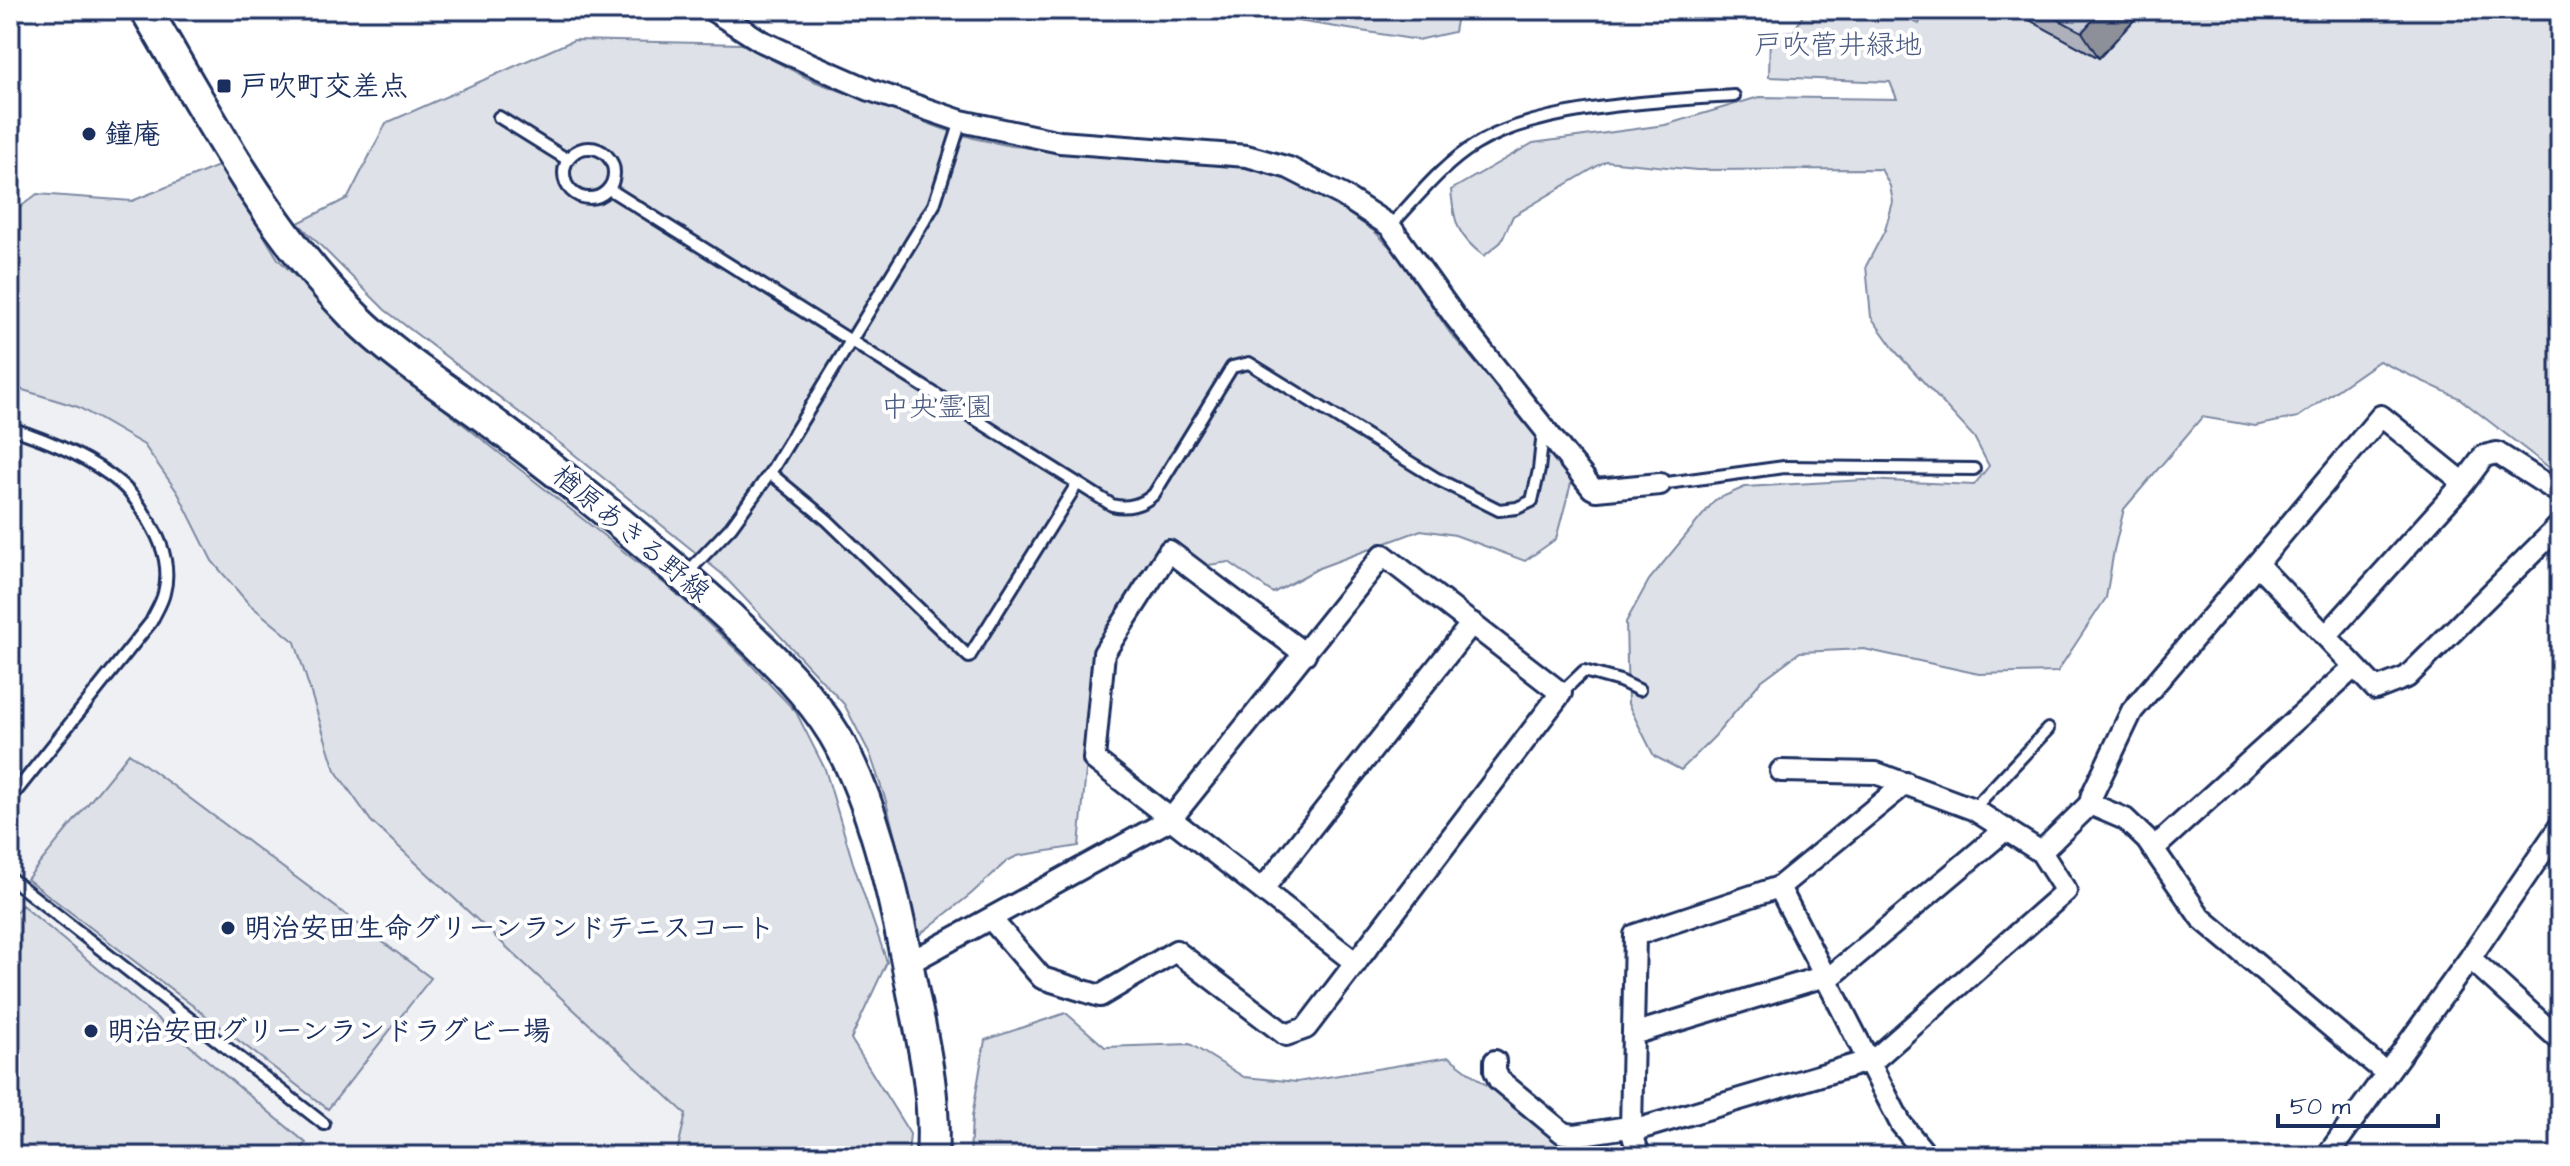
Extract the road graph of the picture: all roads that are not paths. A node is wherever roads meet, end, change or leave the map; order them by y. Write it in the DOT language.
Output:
graph roads {
  1 [pos="146,10"];
  2 [pos="712,10"];
  3 [pos="1734,96"];
  4 [pos="499,117"];
  5 [pos="961,121"];
  6 [pos="568,160"];
  7 [pos="609,189"];
  8 [pos="1390,226"];
  9 [pos="849,341"];
  10 [pos="10,428"];
  11 [pos="1543,429"];
  12 [pos="1974,469"];
  13 [pos="770,473"];
  14 [pos="2464,483"];
  15 [pos="1077,484"];
  16 [pos="1660,484"];
  17 [pos="2560,493"];
  18 [pos="2560,525"];
  19 [pos="2257,564"];
  20 [pos="684,576"];
  21 [pos="1472,623"];
  22 [pos="2326,636"];
  23 [pos="1305,654"];
  24 [pos="2353,668"];
  25 [pos="1639,690"];
  26 [pos="1561,693"];
  27 [pos="2048,729"];
  28 [pos="1781,771"];
  29 [pos="1906,783"];
  30 [pos="10,799"];
  31 [pos="2090,804"];
  32 [pos="1973,809"];
  33 [pos="1171,819"];
  34 [pos="2560,826"];
  35 [pos="2006,829"];
  36 [pos="2153,849"];
  37 [pos="2041,852"];
  38 [pos="10,878"];
  39 [pos="1779,887"];
  40 [pos="1262,890"];
  41 [pos="991,919"];
  42 [pos="2470,958"];
  43 [pos="1356,963"];
  44 [pos="907,964"];
  45 [pos="1824,977"];
  46 [pos="1633,1034"];
  47 [pos="2560,1040"];
  48 [pos="1495,1061"];
  49 [pos="1867,1061"];
  50 [pos="2386,1073"];
  51 [pos="324,1124"];
  52 [pos="1631,1129"];
  53 [pos="932,1156"];
  54 [pos="1639,1156"];
  55 [pos="1927,1156"];
  56 [pos="2327,1156"];
  1 -- 20 [label="main road, 楢原あきる野線"];
  2 -- 5 [label="street"];
  3 -- 8 [label="lane"];
  4 -- 6 [label="lane"];
  5 -- 8 [label="street"];
  5 -- 9 [label="lane"];
  6 -- 7 [label="lane"];
  6 -- 7 [label="lane"];
  7 -- 9 [label="lane"];
  8 -- 11 [label="street"];
  9 -- 13 [label="lane"];
  9 -- 15 [label="lane"];
  10 -- 30 [label="lane"];
  11 -- 15 [label="lane"];
  11 -- 16 [label="street"];
  12 -- 16 [label="lane"];
  13 -- 15 [label="lane"];
  13 -- 20 [label="lane"];
  14 -- 17 [label="street"];
  14 -- 19 [label="street"];
  14 -- 22 [label="street"];
  18 -- 24 [label="street"];
  19 -- 22 [label="street"];
  19 -- 31 [label="street"];
  20 -- 44 [label="main road, 楢原あきる野線"];
  21 -- 23 [label="street"];
  21 -- 26 [label="street"];
  21 -- 40 [label="street"];
  22 -- 24 [label="street"];
  23 -- 33 [label="street"];
  23 -- 33 [label="street"];
  24 -- 36 [label="street"];
  25 -- 26 [label="lane"];
  26 -- 43 [label="street"];
  27 -- 32 [label="lane"];
  28 -- 29 [label="street"];
  29 -- 32 [label="street"];
  29 -- 39 [label="street"];
  31 -- 36 [label="street"];
  31 -- 37 [label="street"];
  32 -- 35 [label="street"];
  33 -- 40 [label="street"];
  33 -- 41 [label="street"];
  34 -- 42 [label="street"];
  35 -- 37 [label="street"];
  35 -- 45 [label="street"];
  36 -- 50 [label="street"];
  37 -- 49 [label="street"];
  38 -- 51 [label="lane"];
  39 -- 45 [label="street"];
  39 -- 46 [label="street"];
  40 -- 43 [label="street"];
  41 -- 43 [label="street"];
  41 -- 44 [label="street"];
  42 -- 47 [label="street"];
  42 -- 50 [label="street"];
  44 -- 53 [label="main road, 楢原あきる野線"];
  45 -- 46 [label="street"];
  45 -- 49 [label="street"];
  46 -- 52 [label="street"];
  48 -- 52 [label="street"];
  49 -- 52 [label="street"];
  49 -- 55 [label="street"];
  50 -- 56 [label="street"];
  52 -- 54 [label="street"];
}
